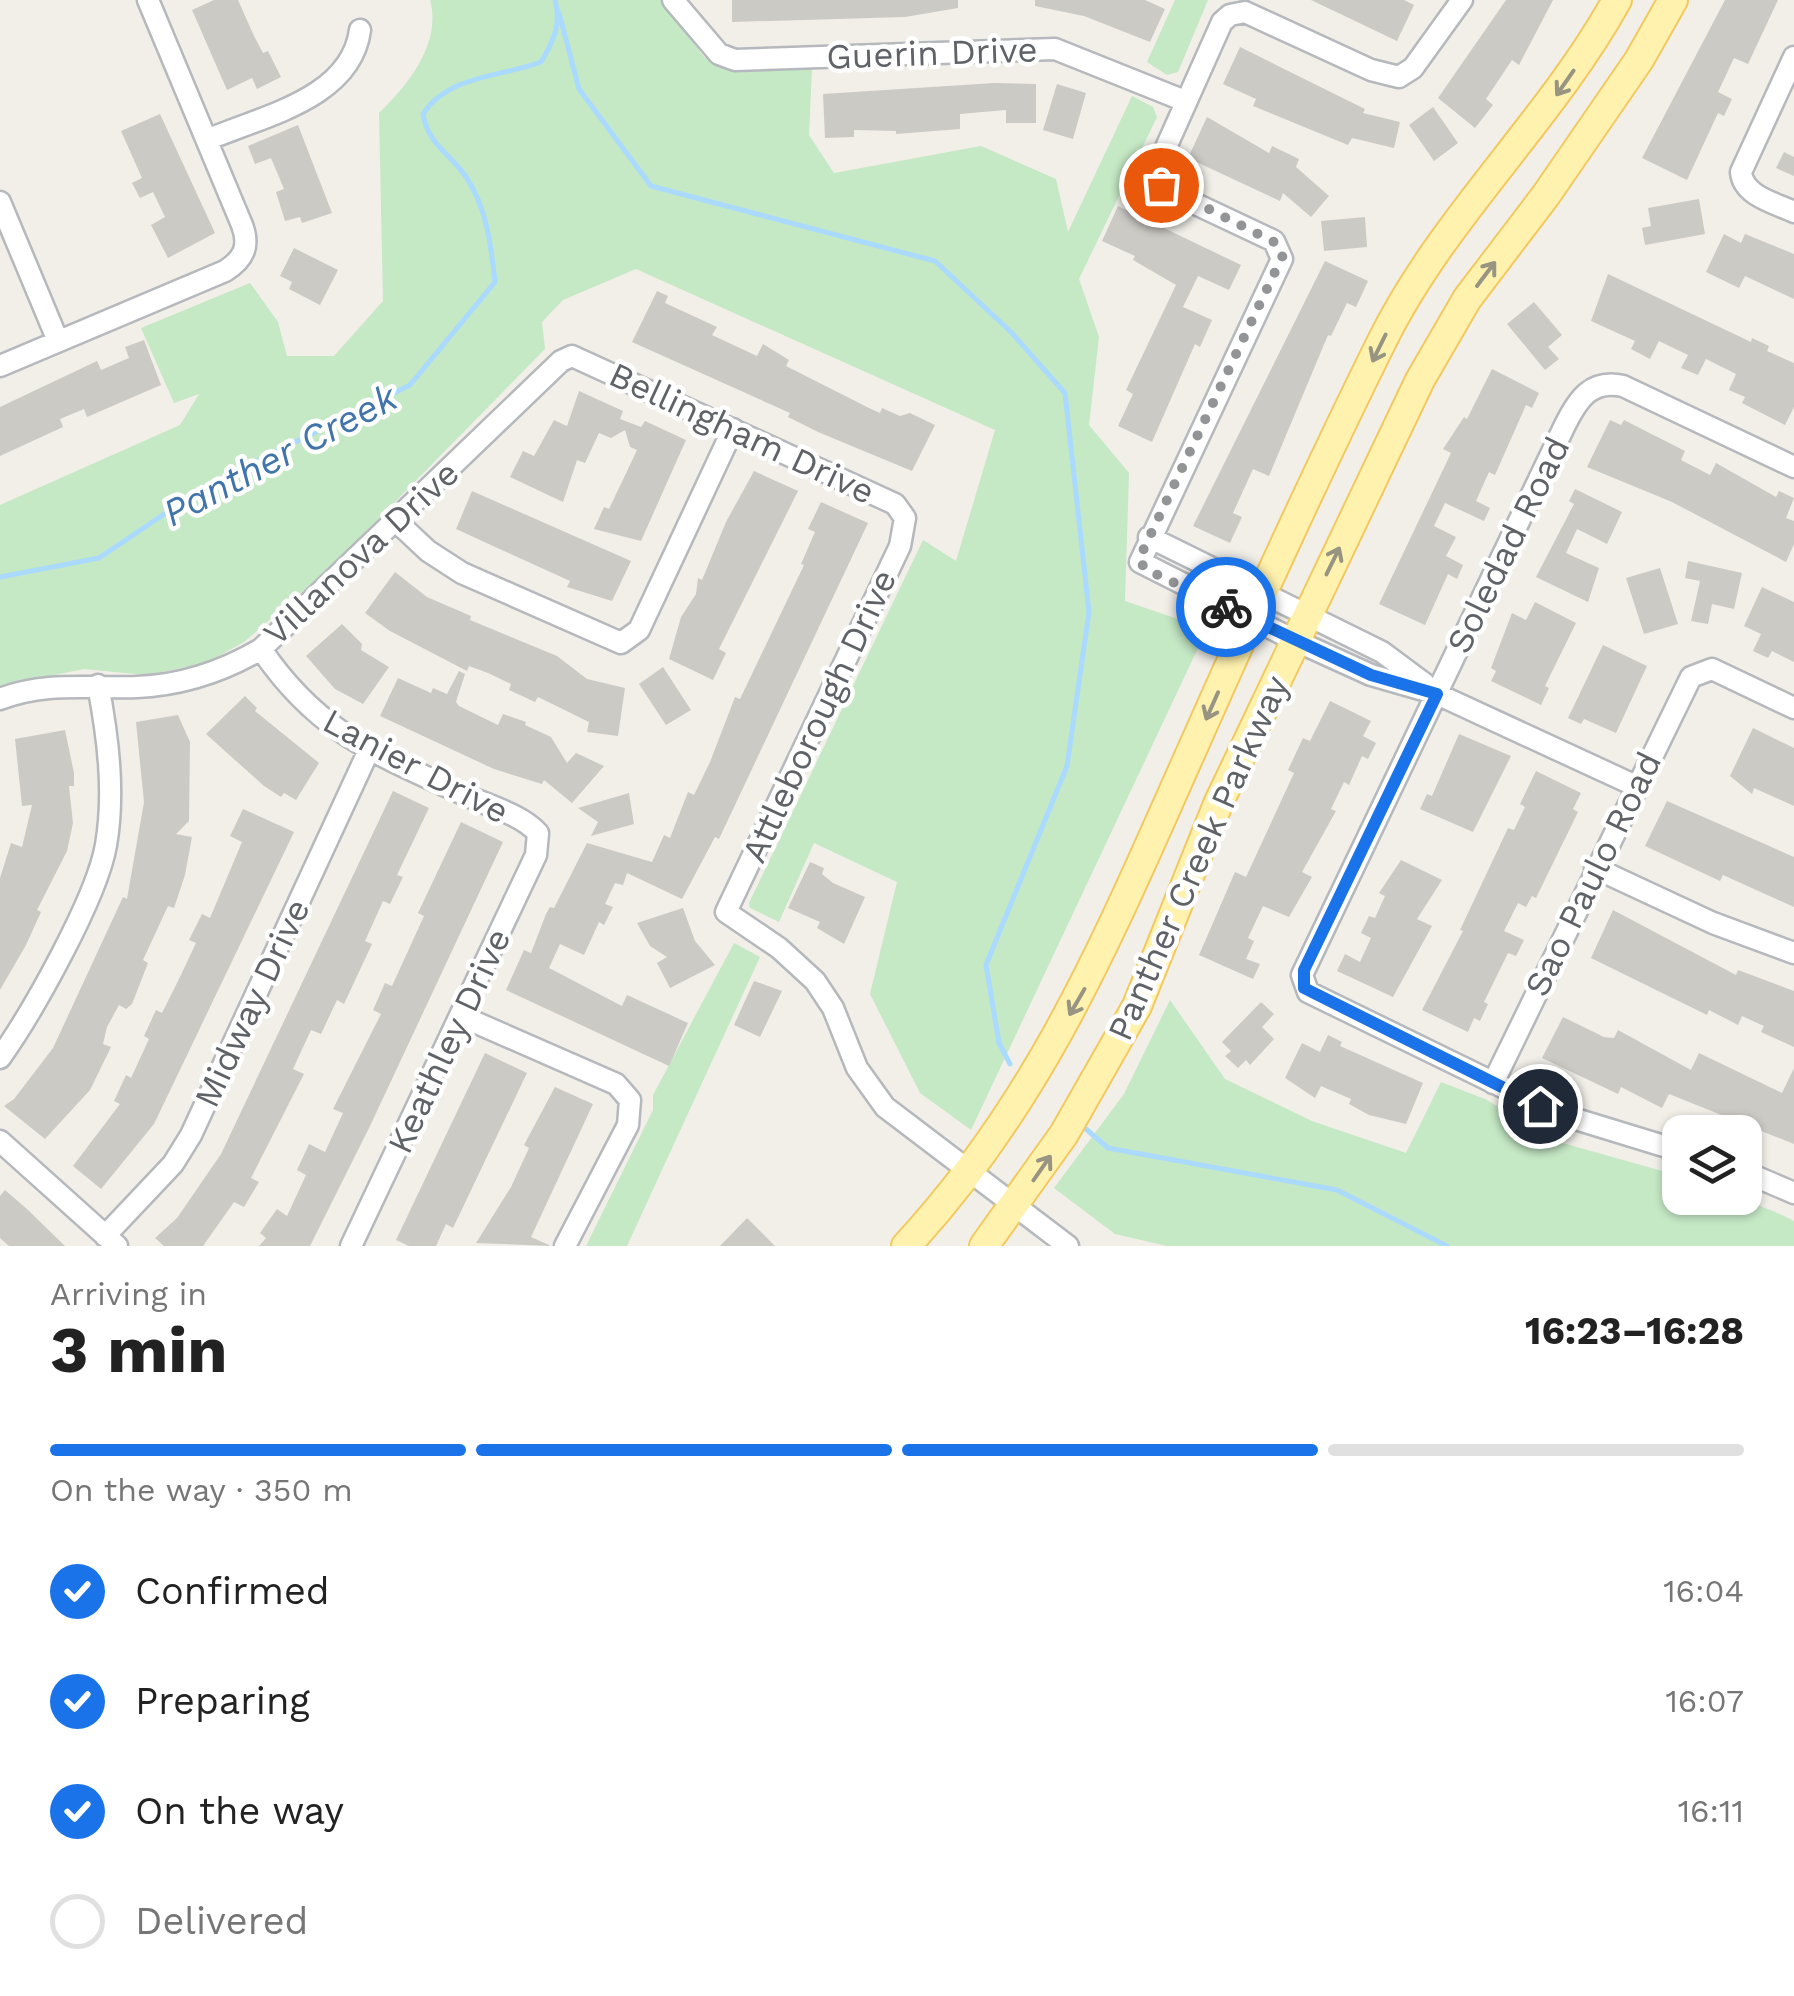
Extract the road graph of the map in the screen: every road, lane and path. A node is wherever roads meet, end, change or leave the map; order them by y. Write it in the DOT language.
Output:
graph roads {
  1 [pos="148,0"];
  2 [pos="673,0"];
  3 [pos="1462,0"];
  4 [pos="1617,0"];
  5 [pos="1673,0"];
  6 [pos="360,30"];
  7 [pos="1794,57"];
  8 [pos="1184,101"];
  9 [pos="208,140"];
  10 [pos="0,202"];
  11 [pos="1794,212"];
  12 [pos="58,341"];
  13 [pos="572,356"];
  14 [pos="0,366"];
  15 [pos="733,429"];
  16 [pos="1794,467"];
  17 [pos="905,518"];
  18 [pos="396,521"];
  19 [pos="1144,547"];
  20 [pos="1264,592"];
  21 [pos="1250,618"];
  22 [pos="1301,628"];
  23 [pos="261,650"];
  24 [pos="98,685"];
  25 [pos="1437,694"];
  26 [pos="0,698"];
  27 [pos="1794,708"];
  28 [pos="369,750"];
  29 [pos="1636,786"];
  30 [pos="538,833"];
  31 [pos="1595,868"];
  32 [pos="1794,953"];
  33 [pos="462,1016"];
  34 [pos="0,1058"];
  35 [pos="1492,1083"];
  36 [pos="0,1141"];
  37 [pos="1662,1146"];
  38 [pos="970,1174"];
  39 [pos="1762,1179"];
  40 [pos="1794,1193"];
  41 [pos="1014,1207"];
  42 [pos="111,1241"];
  43 [pos="351,1246"];
  44 [pos="565,1246"];
  45 [pos="906,1246"];
  46 [pos="984,1246"];
  47 [pos="1068,1246"];
  1 -- 9 [label="street"];
  2 -- 8 [label="street, Guerin Drive"];
  3 -- 8 [label="street"];
  4 -- 20 [label="main road, Panther Creek Parkway, one-way"];
  22 -- 5 [label="main road, Panther Creek Parkway, one-way"];
  6 -- 9 [label="street"];
  7 -- 11 [label="street"];
  8 -- 19 [label="street"];
  9 -- 12 [label="street"];
  10 -- 12 [label="street"];
  12 -- 14 [label="street"];
  13 -- 15 [label="street, Bellingham Drive"];
  13 -- 18 [label="street, Villanova Drive"];
  15 -- 17 [label="street, Bellingham Drive"];
  15 -- 18 [label="street"];
  16 -- 25 [label="street, Soledad Road"];
  17 -- 38 [label="street, Attleborough Drive"];
  18 -- 23 [label="street, Villanova Drive"];
  19 -- 20 [label="street"];
  19 -- 21 [label="street"];
  20 -- 21 [label="main road, Panther Creek Parkway"];
  20 -- 22 [label="street"];
  21 -- 22 [label="street"];
  21 -- 38 [label="main road, Panther Creek Parkway, one-way"];
  22 -- 25 [label="street"];
  41 -- 22 [label="main road, Panther Creek Parkway, one-way"];
  23 -- 24 [label="street, Villanova Drive"];
  23 -- 28 [label="street, Lanier Drive"];
  24 -- 26 [label="street, Villanova Drive"];
  24 -- 34 [label="street"];
  25 -- 29 [label="street"];
  25 -- 35 [label="street, Soledad Road"];
  27 -- 29 [label="street, Sao Paulo Road"];
  28 -- 30 [label="street, Lanier Drive"];
  28 -- 42 [label="street, Midway Drive"];
  29 -- 31 [label="street, Sao Paulo Road"];
  30 -- 33 [label="street, Keathley Drive"];
  31 -- 32 [label="street"];
  31 -- 35 [label="street, Sao Paulo Road"];
  33 -- 43 [label="street, Keathley Drive"];
  33 -- 44 [label="street"];
  35 -- 37 [label="street"];
  36 -- 42 [label="street"];
  38 -- 41 [label="street"];
  38 -- 45 [label="main road, Panther Creek Parkway"];
  39 -- 40 [label="street"];
  41 -- 46 [label="main road, Panther Creek Parkway"];
  41 -- 47 [label="street"];
}
